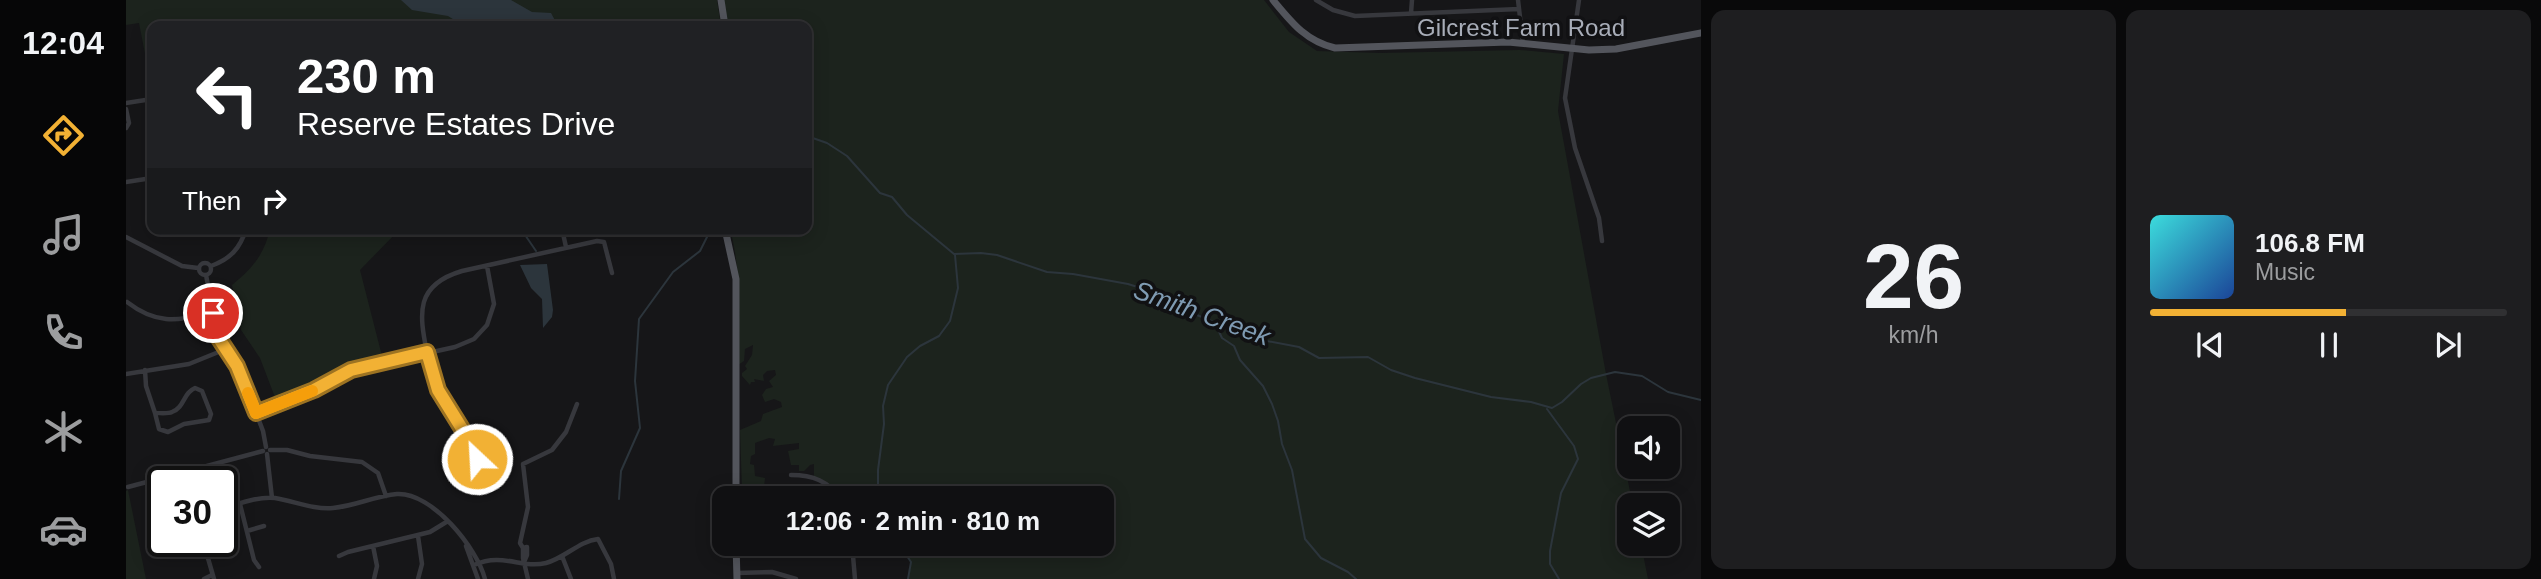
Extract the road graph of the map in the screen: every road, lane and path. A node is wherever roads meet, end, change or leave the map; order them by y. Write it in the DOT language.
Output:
graph roads {
  1 [pos="721,0"];
  2 [pos="1273,0"];
  3 [pos="1316,0"];
  4 [pos="1412,0"];
  5 [pos="1518,0"];
  6 [pos="1579,0"];
  7 [pos="1520,9"];
  8 [pos="1411,13"];
  9 [pos="724,21"];
  10 [pos="1701,33"];
  11 [pos="1523,43"];
  12 [pos="1573,48"];
  13 [pos="147,100"];
  14 [pos="126,103"];
  15 [pos="126,109"];
  16 [pos="126,128"];
  17 [pos="147,179"];
  18 [pos="126,182"];
  19 [pos="244,235"];
  20 [pos="563,235"];
  21 [pos="726,235"];
  22 [pos="126,237"];
  23 [pos="1602,241"];
  24 [pos="566,247"];
  25 [pos="487,265"];
  26 [pos="211,266"];
  27 [pos="198,268"];
  28 [pos="612,273"];
  29 [pos="206,275"];
  30 [pos="127,302"];
  31 [pos="213,313"];
  32 [pos="226,349"];
  33 [pos="427,352"];
  34 [pos="145,370"];
  35 [pos="126,374"];
  36 [pos="578,404"];
  37 [pos="155,413"];
  38 [pos="256,413"];
  39 [pos="266,450"];
  40 [pos="204,466"];
  41 [pos="481,472"];
  42 [pos="791,475"];
  43 [pos="147,481"];
  44 [pos="128,486"];
  45 [pos="736,486"];
  46 [pos="829,486"];
  47 [pos="386,496"];
  48 [pos="272,498"];
  49 [pos="240,504"];
  50 [pos="448,521"];
  51 [pos="264,526"];
  52 [pos="247,531"];
  53 [pos="418,536"];
  54 [pos="373,546"];
  55 [pos="339,556"];
  56 [pos="562,556"];
  57 [pos="736,556"];
  58 [pos="853,556"];
  59 [pos="207,557"];
  60 [pos="524,562"];
  61 [pos="477,564"];
  62 [pos="259,567"];
  63 [pos="737,576"];
  64 [pos="213,577"];
  65 [pos="204,579"];
  66 [pos="374,579"];
  67 [pos="418,579"];
  68 [pos="478,579"];
  69 [pos="485,579"];
  70 [pos="528,579"];
  71 [pos="571,579"];
  72 [pos="614,579"];
  73 [pos="796,579"];
  74 [pos="855,579"];
  1 -- 9 [label="main road"];
  2 -- 11 [label="main road, Gilcrest Farm Road"];
  3 -- 8 [label="street"];
  4 -- 8 [label="street"];
  5 -- 7 [label="street"];
  6 -- 12 [label="street"];
  7 -- 8 [label="street"];
  7 -- 11 [label="street"];
  10 -- 12 [label="main road, Gilcrest Farm Road"];
  11 -- 12 [label="main road, Gilcrest Farm Road"];
  12 -- 23 [label="street"];
  13 -- 14 [label="street"];
  15 -- 16 [label="street"];
  17 -- 18 [label="street"];
  19 -- 26 [label="street"];
  20 -- 24 [label="street"];
  21 -- 45 [label="main road"];
  22 -- 27 [label="street"];
  24 -- 25 [label="street"];
  24 -- 28 [label="street"];
  25 -- 33 [label="street"];
  25 -- 33 [label="street"];
  26 -- 27 [label="street"];
  26 -- 29 [label="street"];
  27 -- 29 [label="street"];
  29 -- 31 [label="street"];
  30 -- 31 [label="street"];
  31 -- 32 [label="street"];
  32 -- 34 [label="street"];
  32 -- 38 [label="street"];
  33 -- 38 [label="street"];
  33 -- 41 [label="street"];
  34 -- 35 [label="street"];
  34 -- 37 [label="street"];
  36 -- 60 [label="street"];
  37 -- 37 [label="street"];
  38 -- 39 [label="street"];
  39 -- 40 [label="street"];
  39 -- 47 [label="street"];
  39 -- 48 [label="street"];
  42 -- 46 [label="street"];
  43 -- 44 [label="street"];
  47 -- 48 [label="street"];
  47 -- 50 [label="street"];
  48 -- 49 [label="street"];
  49 -- 52 [label="street"];
  50 -- 53 [label="street"];
  50 -- 61 [label="street"];
  51 -- 52 [label="street"];
  52 -- 62 [label="street"];
  53 -- 54 [label="street"];
  53 -- 67 [label="street"];
  54 -- 55 [label="street"];
  54 -- 66 [label="street"];
  56 -- 60 [label="street"];
  56 -- 71 [label="street"];
  56 -- 72 [label="street"];
  57 -- 63 [label="main road"];
  58 -- 74 [label="street"];
  59 -- 64 [label="street"];
  60 -- 61 [label="street"];
  60 -- 70 [label="street"];
  61 -- 68 [label="street"];
  61 -- 69 [label="street"];
  63 -- 73 [label="street"];
  64 -- 65 [label="street"];
}
